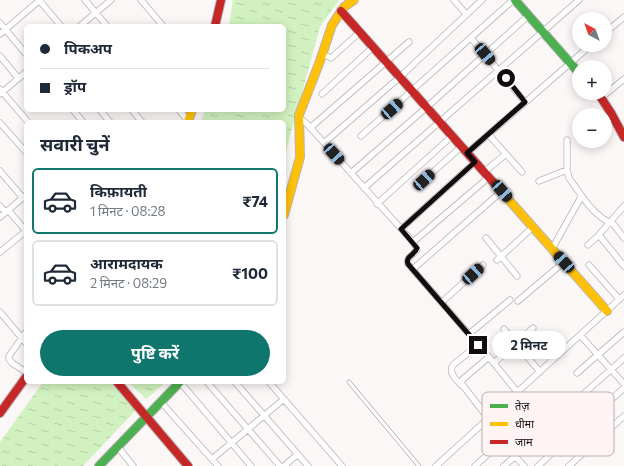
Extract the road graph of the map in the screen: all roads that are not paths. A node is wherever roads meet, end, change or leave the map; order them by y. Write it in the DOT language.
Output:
graph roads {
  1 [pos="39,0"];
  2 [pos="85,0"];
  3 [pos="111,0"];
  4 [pos="142,0"];
  5 [pos="221,0"];
  6 [pos="354,0"];
  7 [pos="454,0"];
  8 [pos="482,0"];
  9 [pos="514,0"];
  10 [pos="578,0"];
  11 [pos="341,11"];
  12 [pos="96,13"];
  13 [pos="466,14"];
  14 [pos="529,15"];
  15 [pos="624,17"];
  16 [pos="0,23"];
  17 [pos="59,24"];
  18 [pos="82,24"];
  19 [pos="105,24"];
  20 [pos="161,24"];
  21 [pos="215,24"];
  22 [pos="612,27"];
  23 [pos="6,30"];
  24 [pos="543,31"];
  25 [pos="360,32"];
  26 [pos="0,34"];
  27 [pos="471,38"];
  28 [pos="410,42"];
  29 [pos="374,47"];
  30 [pos="24,52"];
  31 [pos="582,52"];
  32 [pos="322,54"];
  33 [pos="485,54"];
  34 [pos="0,56"];
  35 [pos="387,62"];
  36 [pos="570,62"];
  37 [pos="498,70"];
  38 [pos="24,74"];
  39 [pos="401,76"];
  40 [pos="18,78"];
  41 [pos="624,79"];
  42 [pos="612,88"];
  43 [pos="413,90"];
  44 [pos="1,92"];
  45 [pos="322,94"];
  46 [pos="603,100"];
  47 [pos="525,102"];
  48 [pos="427,107"];
  49 [pos="75,112"];
  50 [pos="102,112"];
  51 [pos="134,112"];
  52 [pos="181,112"];
  53 [pos="298,116"];
  54 [pos="26,120"];
  55 [pos="81,120"];
  56 [pos="108,120"];
  57 [pos="140,120"];
  58 [pos="187,120"];
  59 [pos="439,121"];
  60 [pos="0,122"];
  61 [pos="310,128"];
  62 [pos="623,133"];
  63 [pos="488,134"];
  64 [pos="361,136"];
  65 [pos="452,136"];
  66 [pos="567,140"];
  67 [pos="324,143"];
  68 [pos="24,150"];
  69 [pos="464,150"];
  70 [pos="506,154"];
  71 [pos="475,162"];
  72 [pos="567,170"];
  73 [pos="0,171"];
  74 [pos="522,172"];
  75 [pos="351,173"];
  76 [pos="487,174"];
  77 [pos="424,180"];
  78 [pos="538,182"];
  79 [pos="364,188"];
  80 [pos="502,191"];
  81 [pos="581,195"];
  82 [pos="24,196"];
  83 [pos="377,204"];
  84 [pos="0,206"];
  85 [pos="624,206"];
  86 [pos="286,208"];
  87 [pos="6,211"];
  88 [pos="0,217"];
  89 [pos="611,222"];
  90 [pos="533,227"];
  91 [pos="24,229"];
  92 [pos="401,229"];
  93 [pos="24,233"];
  94 [pos="599,235"];
  95 [pos="486,238"];
  96 [pos="624,238"];
  97 [pos="413,242"];
  98 [pos="588,245"];
  99 [pos="552,249"];
  100 [pos="0,252"];
  101 [pos="499,258"];
  102 [pos="564,262"];
  103 [pos="483,265"];
  104 [pos="589,265"];
  105 [pos="624,266"];
  106 [pos="413,269"];
  107 [pos="517,276"];
  108 [pos="622,297"];
  109 [pos="510,300"];
  110 [pos="518,301"];
  111 [pos="442,302"];
  112 [pos="607,311"];
  113 [pos="0,312"];
  114 [pos="533,328"];
  115 [pos="504,329"];
  116 [pos="624,332"];
  117 [pos="469,334"];
  118 [pos="24,335"];
  119 [pos="580,335"];
  120 [pos="22,338"];
  121 [pos="24,340"];
  122 [pos="516,343"];
  123 [pos="478,345"];
  124 [pos="598,355"];
  125 [pos="489,357"];
  126 [pos="624,358"];
  127 [pos="494,363"];
  128 [pos="611,370"];
  129 [pos="24,371"];
  130 [pos="540,372"];
  131 [pos="577,373"];
  132 [pos="24,380"];
  133 [pos="349,382"];
  134 [pos="119,384"];
  135 [pos="178,384"];
  136 [pos="182,384"];
  137 [pos="209,384"];
  138 [pos="237,384"];
  139 [pos="271,384"];
  140 [pos="624,384"];
  141 [pos="461,385"];
  142 [pos="624,388"];
  143 [pos="518,392"];
  144 [pos="586,392"];
  145 [pos="614,397"];
  146 [pos="284,399"];
  147 [pos="161,402"];
  148 [pos="1,409"];
  149 [pos="145,414"];
  150 [pos="482,414"];
  151 [pos="264,416"];
  152 [pos="624,416"];
  153 [pos="482,424"];
  154 [pos="614,425"];
  155 [pos="248,429"];
  156 [pos="232,443"];
  157 [pos="118,447"];
  158 [pos="298,454"];
  159 [pos="485,456"];
  160 [pos="515,456"];
  161 [pos="549,456"];
  162 [pos="580,456"];
  163 [pos="212,460"];
  164 [pos="99,466"];
  165 [pos="133,466"];
  166 [pos="188,466"];
  167 [pos="218,466"];
  168 [pos="251,466"];
  169 [pos="280,466"];
  170 [pos="284,466"];
  171 [pos="308,466"];
  172 [pos="342,466"];
  173 [pos="419,466"];
  174 [pos="436,466"];
  175 [pos="475,466"];
  176 [pos="504,466"];
  177 [pos="524,466"];
  178 [pos="538,466"];
  179 [pos="569,466"];
  1 -- 17 [label="street"];
  1 -- 23 [label="street"];
  2 -- 12 [label="street"];
  3 -- 12 [label="street"];
  4 -- 20 [label="street"];
  5 -- 21 [label="street"];
  6 -- 11 [label="street"];
  7 -- 13 [label="street"];
  8 -- 13 [label="street"];
  9 -- 14 [label="street"];
  9 -- 27 [label="street"];
  10 -- 24 [label="street"];
  11 -- 25 [label="street"];
  11 -- 32 [label="street"];
  12 -- 18 [label="street"];
  12 -- 19 [label="street"];
  13 -- 39 [label="street"];
  14 -- 24 [label="street"];
  14 -- 33 [label="street"];
  15 -- 22 [label="street"];
  16 -- 23 [label="street"];
  23 -- 26 [label="street"];
  23 -- 30 [label="street"];
  24 -- 36 [label="street"];
  24 -- 37 [label="street"];
  25 -- 29 [label="street"];
  25 -- 32 [label="street"];
  27 -- 33 [label="street"];
  27 -- 43 [label="street"];
  28 -- 35 [label="street"];
  29 -- 35 [label="street"];
  29 -- 45 [label="street"];
  31 -- 36 [label="street"];
  32 -- 53 [label="street"];
  33 -- 37 [label="street"];
  33 -- 48 [label="street"];
  34 -- 40 [label="street"];
  35 -- 39 [label="street"];
  35 -- 61 [label="street"];
  36 -- 47 [label="street"];
  37 -- 47 [label="street"];
  37 -- 59 [label="street"];
  38 -- 40 [label="street"];
  39 -- 43 [label="street"];
  39 -- 67 [label="street"];
  40 -- 44 [label="street"];
  41 -- 42 [label="street"];
  43 -- 48 [label="street"];
  43 -- 64 [label="street"];
  44 -- 54 [label="street"];
  46 -- 62 [label="street"];
  47 -- 63 [label="street"];
  48 -- 59 [label="street"];
  48 -- 75 [label="street"];
  49 -- 55 [label="street"];
  50 -- 56 [label="street"];
  51 -- 57 [label="street"];
  52 -- 58 [label="street"];
  53 -- 61 [label="street"];
  53 -- 86 [label="street"];
  59 -- 65 [label="street"];
  59 -- 79 [label="street"];
  60 -- 68 [label="street"];
  61 -- 67 [label="street"];
  63 -- 69 [label="street"];
  63 -- 70 [label="street"];
  65 -- 69 [label="street"];
  65 -- 83 [label="street"];
  66 -- 72 [label="street"];
  67 -- 75 [label="street"];
  69 -- 71 [label="street"];
  69 -- 77 [label="street"];
  70 -- 74 [label="street"];
  70 -- 76 [label="street"];
  71 -- 76 [label="street"];
  71 -- 92 [label="street"];
  72 -- 78 [label="street"];
  72 -- 81 [label="street"];
  73 -- 82 [label="street"];
  75 -- 79 [label="street"];
  76 -- 80 [label="street"];
  76 -- 97 [label="street"];
  79 -- 83 [label="street"];
  80 -- 90 [label="street"];
  80 -- 106 [label="street"];
  81 -- 89 [label="street"];
  81 -- 99 [label="street"];
  82 -- 87 [label="street"];
  83 -- 92 [label="street"];
  84 -- 87 [label="street"];
  85 -- 89 [label="street"];
  87 -- 88 [label="street"];
  87 -- 91 [label="street"];
  89 -- 94 [label="street"];
  89 -- 96 [label="street"];
  90 -- 99 [label="street"];
  90 -- 101 [label="street"];
  92 -- 97 [label="street"];
  93 -- 100 [label="street"];
  94 -- 98 [label="street"];
  94 -- 105 [label="street"];
  95 -- 101 [label="street"];
  97 -- 106 [label="street"];
  99 -- 102 [label="street"];
  101 -- 107 [label="street"];
  102 -- 110 [label="street"];
  102 -- 112 [label="street"];
  103 -- 111 [label="street"];
  104 -- 108 [label="street"];
  106 -- 111 [label="street"];
  108 -- 112 [label="street"];
  109 -- 117 [label="street"];
  111 -- 117 [label="street"];
  112 -- 119 [label="street"];
  113 -- 120 [label="street"];
  114 -- 122 [label="street"];
  115 -- 122 [label="street"];
  116 -- 124 [label="street"];
  117 -- 123 [label="street"];
  118 -- 120 [label="street"];
  119 -- 124 [label="street"];
  119 -- 130 [label="street"];
  120 -- 121 [label="street"];
  120 -- 129 [label="street"];
  122 -- 127 [label="street"];
  122 -- 130 [label="street"];
  123 -- 125 [label="street"];
  123 -- 141 [label="street"];
  124 -- 128 [label="street"];
  124 -- 131 [label="street"];
  125 -- 127 [label="street"];
  125 -- 141 [label="street"];
  126 -- 128 [label="street"];
  127 -- 143 [label="street"];
  128 -- 140 [label="street"];
  128 -- 144 [label="street"];
  130 -- 143 [label="street"];
  132 -- 148 [label="street"];
  133 -- 173 [label="lane"];
  134 -- 149 [label="street"];
  135 -- 147 [label="street"];
  136 -- 156 [label="street"];
  137 -- 155 [label="street"];
  138 -- 151 [label="street"];
  139 -- 146 [label="street"];
  141 -- 150 [label="street"];
  142 -- 145 [label="street"];
  146 -- 151 [label="street"];
  146 -- 172 [label="street"];
  147 -- 149 [label="street"];
  147 -- 163 [label="street"];
  149 -- 157 [label="street"];
  149 -- 166 [label="street"];
  151 -- 155 [label="street"];
  151 -- 158 [label="street"];
  152 -- 154 [label="street"];
  153 -- 174 [label="street"];
  155 -- 156 [label="street"];
  155 -- 169 [label="street"];
  156 -- 163 [label="street"];
  156 -- 168 [label="street"];
  157 -- 164 [label="street"];
  157 -- 165 [label="street"];
  158 -- 170 [label="street"];
  158 -- 171 [label="street"];
  159 -- 175 [label="street"];
  160 -- 176 [label="street"];
  160 -- 177 [label="street"];
  161 -- 178 [label="street"];
  162 -- 179 [label="street"];
  163 -- 167 [label="street"];
}
